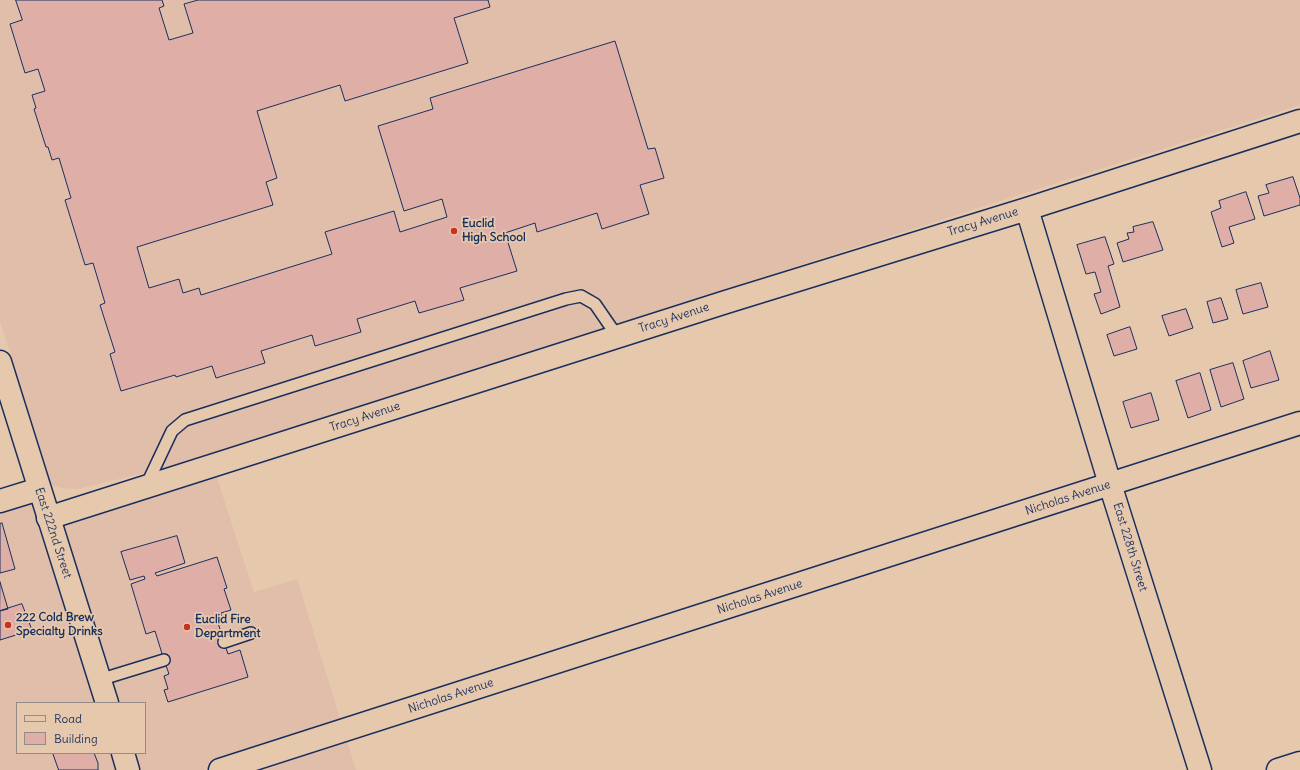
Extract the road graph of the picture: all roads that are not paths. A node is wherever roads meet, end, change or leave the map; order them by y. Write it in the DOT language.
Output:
graph roads {
  1 [pos="1300,121"];
  2 [pos="1027,209"];
  3 [pos="617,336"];
  4 [pos="0,362"];
  5 [pos="1300,423"];
  6 [pos="1110,484"];
  7 [pos="146,486"];
  8 [pos="39,489"];
  9 [pos="0,501"];
  10 [pos="48,518"];
  11 [pos="251,634"];
  12 [pos="224,642"];
  13 [pos="164,660"];
  14 [pos="99,680"];
  15 [pos="107,702"];
  16 [pos="122,754"];
  17 [pos="1300,763"];
  18 [pos="128,770"];
  19 [pos="220,770"];
  20 [pos="1200,770"];
  21 [pos="1278,770"];
  1 -- 2 [label="street, Tracy Avenue"];
  2 -- 3 [label="street, Tracy Avenue"];
  2 -- 6 [label="street, East 228th Street"];
  3 -- 7 [label="street, Tracy Avenue"];
  3 -- 7 [label="lane"];
  4 -- 8 [label="street, East 222nd Street"];
  5 -- 6 [label="street, Nicholas Avenue"];
  6 -- 19 [label="street, Nicholas Avenue"];
  6 -- 20 [label="street, East 228th Street"];
  7 -- 10 [label="street, Tracy Avenue"];
  8 -- 9 [label="street"];
  8 -- 10 [label="street, East 222nd Street"];
  10 -- 14 [label="street, East 222nd Street"];
  11 -- 12 [label="lane"];
  13 -- 14 [label="lane"];
  14 -- 15 [label="street, East 222nd Street"];
  16 -- 18 [label="street"];
  17 -- 21 [label="street"];
}
